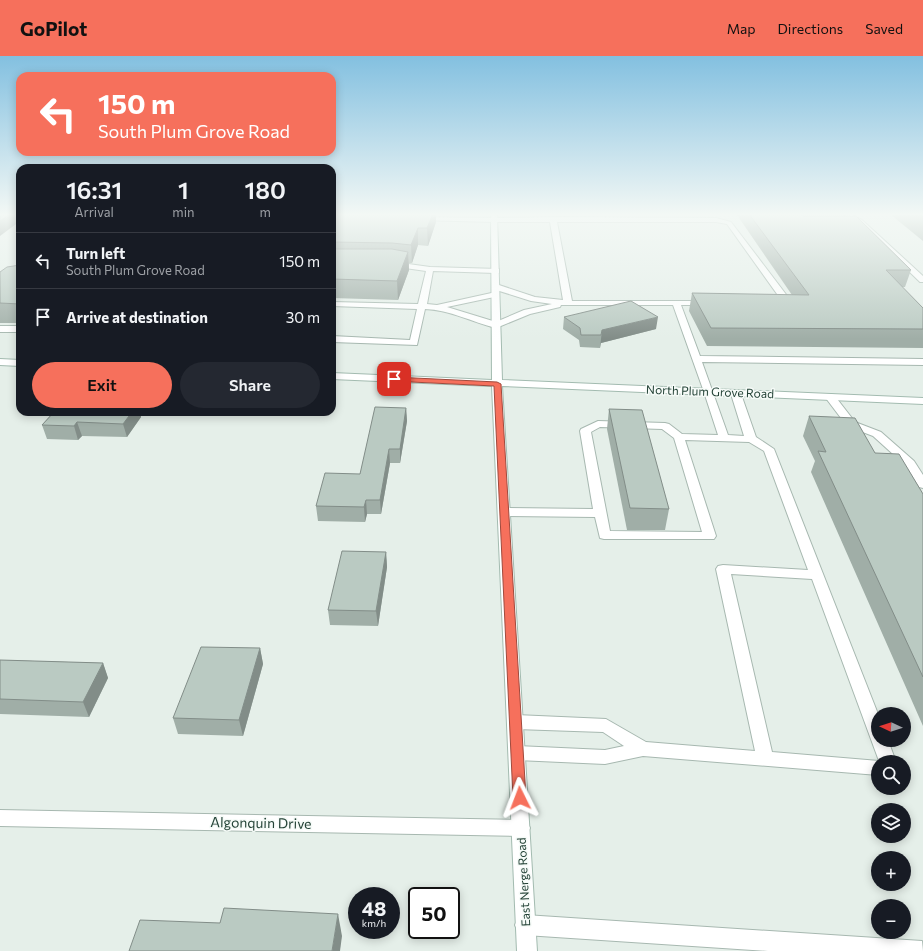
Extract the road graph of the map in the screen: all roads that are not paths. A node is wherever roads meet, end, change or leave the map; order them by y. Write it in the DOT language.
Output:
graph roads {
  1 [pos="496,256"];
  2 [pos="562,256"];
  3 [pos="753,256"];
  4 [pos="897,256"];
  5 [pos="385,264"];
  6 [pos="430,269"];
  7 [pos="496,271"];
  8 [pos="923,280"];
  9 [pos="496,291"];
  10 [pos="568,303"];
  11 [pos="676,303"];
  12 [pos="716,303"];
  13 [pos="772,303"];
  14 [pos="336,304"];
  15 [pos="423,307"];
  16 [pos="436,307"];
  17 [pos="496,326"];
  18 [pos="0,329"];
  19 [pos="16,329"];
  20 [pos="336,339"];
  21 [pos="696,359"];
  22 [pos="0,362"];
  23 [pos="923,362"];
  24 [pos="16,363"];
  25 [pos="336,376"];
  26 [pos="497,384"];
  27 [pos="709,392"];
  28 [pos="736,394"];
  29 [pos="830,397"];
  30 [pos="923,401"];
  31 [pos="679,437"];
  32 [pos="724,438"];
  33 [pos="751,438"];
  34 [pos="923,485"];
  35 [pos="504,512"];
  36 [pos="600,513"];
  37 [pos="817,575"];
  38 [pos="871,718"];
  39 [pos="516,722"];
  40 [pos="644,749"];
  41 [pos="517,753"];
  42 [pos="765,759"];
  43 [pos="871,767"];
  44 [pos="0,818"];
  45 [pos="521,828"];
  46 [pos="525,924"];
  47 [pos="526,951"];
  48 [pos="922,951"];
  1 -- 7 [label="main road, East Nerge Road"];
  2 -- 10 [label="main road"];
  3 -- 13 [label="main road"];
  4 -- 8 [label="main road"];
  5 -- 6 [label="main road"];
  6 -- 7 [label="main road"];
  6 -- 15 [label="main road"];
  7 -- 9 [label="main road, East Nerge Road"];
  9 -- 10 [label="main road"];
  9 -- 16 [label="main road"];
  9 -- 17 [label="main road, East Nerge Road"];
  10 -- 11 [label="main road"];
  10 -- 17 [label="main road"];
  11 -- 12 [label="main road"];
  11 -- 21 [label="main road"];
  14 -- 15 [label="main road"];
  15 -- 16 [label="main road"];
  15 -- 20 [label="main road"];
  16 -- 17 [label="main road"];
  17 -- 26 [label="main road, East Nerge Road"];
  18 -- 19 [label="main road"];
  21 -- 23 [label="main road"];
  21 -- 27 [label="main road"];
  22 -- 24 [label="main road"];
  25 -- 26 [label="main road, North Plum Grove Road"];
  26 -- 27 [label="main road, North Plum Grove Road"];
  26 -- 35 [label="main road, East Nerge Road"];
  27 -- 28 [label="main road, North Plum Grove Road"];
  27 -- 32 [label="main road"];
  28 -- 29 [label="main road, North Plum Grove Road"];
  28 -- 33 [label="main road"];
  29 -- 30 [label="main road, North Plum Grove Road"];
  29 -- 34 [label="main road"];
  31 -- 32 [label="main road"];
  31 -- 36 [label="main road"];
  31 -- 36 [label="main road"];
  32 -- 33 [label="main road"];
  33 -- 37 [label="main road"];
  35 -- 36 [label="main road"];
  35 -- 39 [label="main road, East Nerge Road"];
  37 -- 38 [label="main road"];
  37 -- 42 [label="main road"];
  39 -- 40 [label="main road"];
  39 -- 41 [label="main road, East Nerge Road"];
  40 -- 41 [label="main road"];
  40 -- 42 [label="main road"];
  41 -- 45 [label="main road, East Nerge Road"];
  42 -- 43 [label="main road"];
  44 -- 45 [label="main road, Algonquin Drive"];
  45 -- 46 [label="main road, East Nerge Road"];
  46 -- 47 [label="main road, East Nerge Road"];
  46 -- 48 [label="main road"];
}
